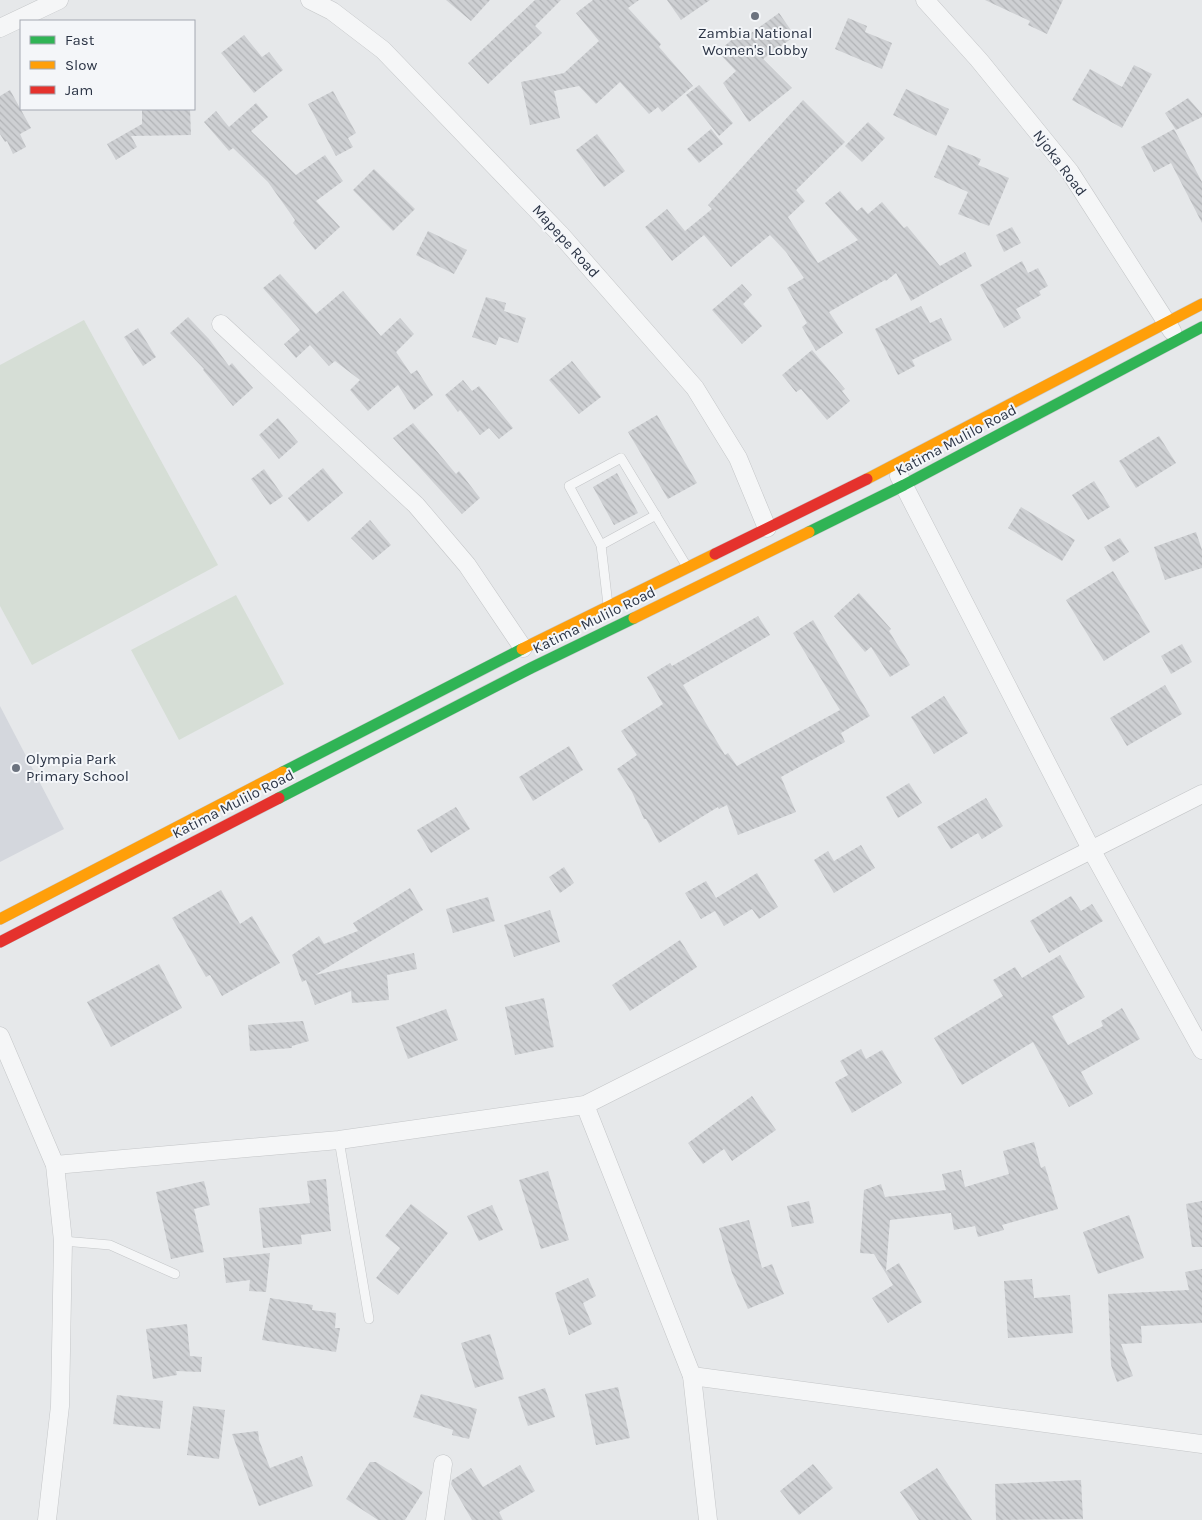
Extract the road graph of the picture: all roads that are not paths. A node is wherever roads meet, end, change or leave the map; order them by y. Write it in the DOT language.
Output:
graph roads {
  1 [pos="58,0"];
  2 [pos="310,0"];
  3 [pos="925,0"];
  4 [pos="338,5"];
  5 [pos="0,28"];
  6 [pos="1202,304"];
  7 [pos="1166,322"];
  8 [pos="222,324"];
  9 [pos="1202,327"];
  10 [pos="1177,340"];
  11 [pos="894,466"];
  12 [pos="904,485"];
  13 [pos="656,515"];
  14 [pos="767,528"];
  15 [pos="601,545"];
  16 [pos="692,577"];
  17 [pos="613,616"];
  18 [pos="523,648"];
  19 [pos="1202,794"];
  20 [pos="1092,851"];
  21 [pos="0,919"];
  22 [pos="0,942"];
  23 [pos="0,1036"];
  24 [pos="1202,1050"];
  25 [pos="585,1105"];
  26 [pos="339,1140"];
  27 [pos="55,1165"];
  28 [pos="63,1241"];
  29 [pos="175,1274"];
  30 [pos="369,1319"];
  31 [pos="692,1376"];
  32 [pos="1202,1444"];
  33 [pos="444,1464"];
  34 [pos="47,1520"];
  35 [pos="435,1520"];
  36 [pos="708,1520"];
  1 -- 5 [label="street"];
  2 -- 4 [label="street, Mapepe Road"];
  3 -- 7 [label="street, Njoka Road"];
  4 -- 14 [label="street, Mapepe Road"];
  6 -- 7 [label="main road, Katima Mulilo Road"];
  7 -- 10 [label="street, Njoka Road"];
  7 -- 11 [label="main road, Katima Mulilo Road"];
  8 -- 18 [label="street"];
  9 -- 10 [label="main road, Katima Mulilo Road"];
  10 -- 12 [label="main road, Katima Mulilo Road"];
  11 -- 12 [label="street"];
  11 -- 14 [label="main road, Katima Mulilo Road"];
  12 -- 16 [label="main road, Katima Mulilo Road"];
  12 -- 20 [label="street"];
  13 -- 15 [label="lane"];
  13 -- 15 [label="lane"];
  13 -- 16 [label="lane"];
  14 -- 16 [label="main road, Katima Mulilo Road"];
  15 -- 17 [label="lane"];
  16 -- 17 [label="main road, Katima Mulilo Road"];
  16 -- 17 [label="main road, Katima Mulilo Road"];
  17 -- 18 [label="main road, Katima Mulilo Road"];
  17 -- 22 [label="main road, Katima Mulilo Road"];
  18 -- 21 [label="main road, Katima Mulilo Road"];
  19 -- 20 [label="street"];
  20 -- 24 [label="street"];
  20 -- 25 [label="street"];
  23 -- 27 [label="street"];
  25 -- 26 [label="street"];
  25 -- 31 [label="street"];
  26 -- 27 [label="street"];
  26 -- 30 [label="lane"];
  27 -- 28 [label="street"];
  28 -- 29 [label="lane"];
  28 -- 34 [label="street"];
  31 -- 32 [label="street"];
  31 -- 36 [label="street"];
  33 -- 35 [label="street"];
}
